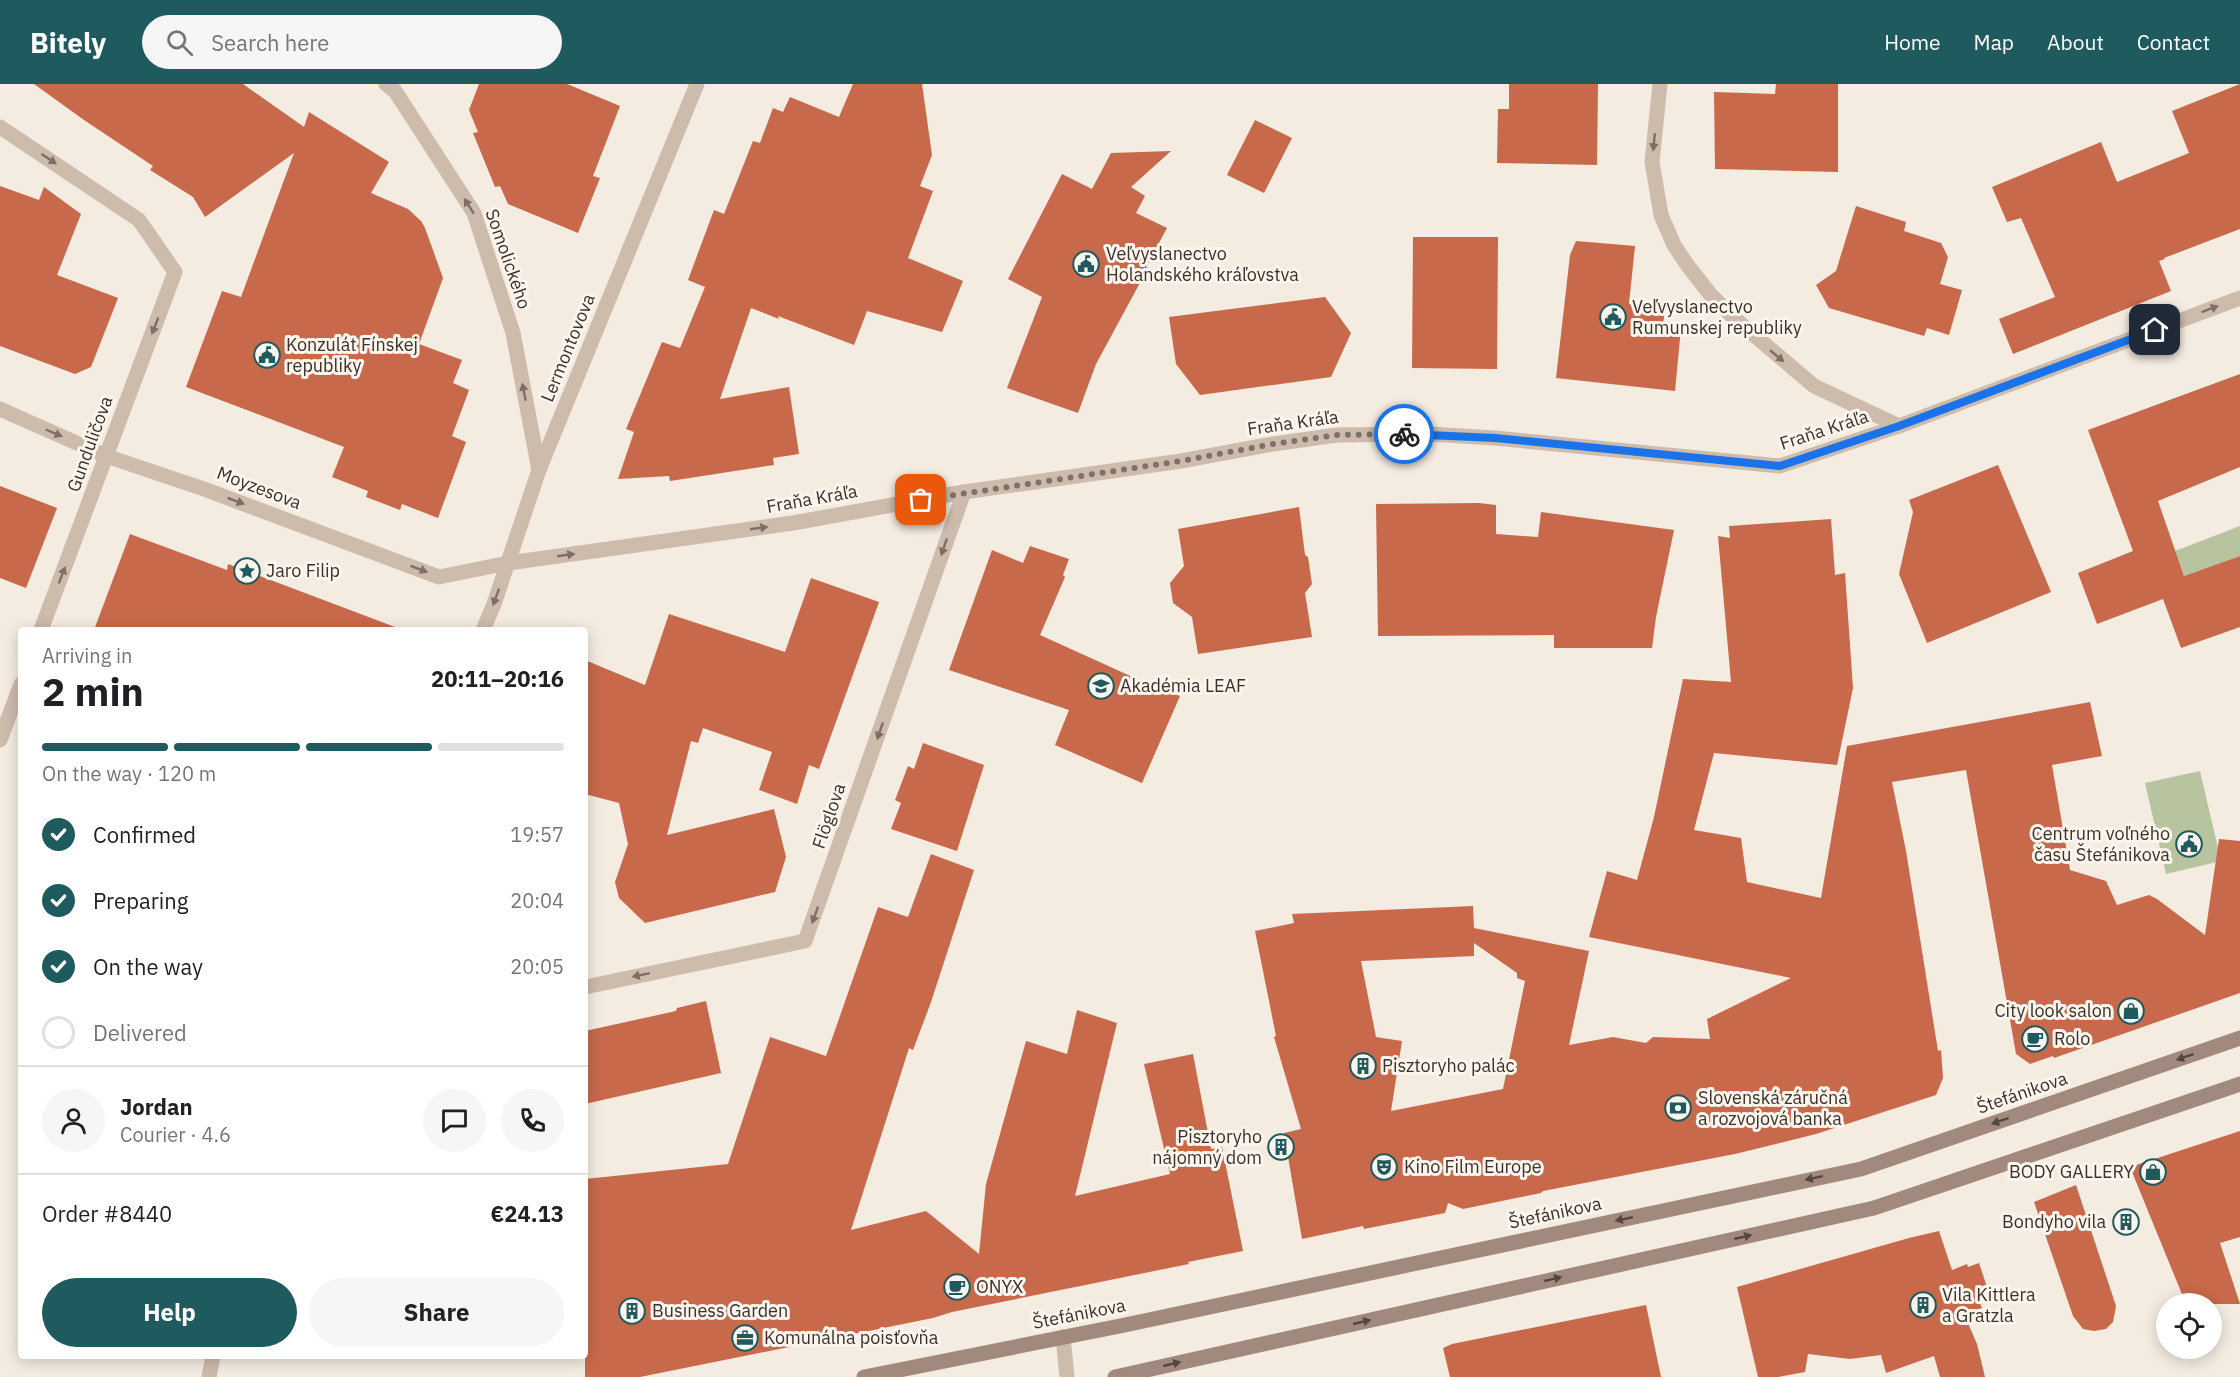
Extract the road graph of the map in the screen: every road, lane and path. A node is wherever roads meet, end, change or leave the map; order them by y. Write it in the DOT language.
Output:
graph roads {
  1 [pos="386,84"];
  2 [pos="697,84"];
  3 [pos="1660,84"];
  4 [pos="0,127"];
  5 [pos="2240,298"];
  6 [pos="0,410"];
  7 [pos="1899,426"];
  8 [pos="106,456"];
  9 [pos="540,470"];
  10 [pos="964,492"];
  11 [pos="508,563"];
  12 [pos="42,627"];
  13 [pos="484,627"];
  14 [pos="18,692"];
  15 [pos="0,740"];
  16 [pos="588,986"];
  17 [pos="2240,1038"];
  18 [pos="2240,1084"];
  19 [pos="1064,1337"];
  20 [pos="212,1359"];
  21 [pos="209,1377"];
  22 [pos="864,1377"];
  23 [pos="1067,1377"];
  24 [pos="1115,1377"];
  9 -- 1 [label="street, Somolického, one-way"];
  2 -- 9 [label="street, Lermontovova"];
  3 -- 7 [label="street, one-way"];
  4 -- 8 [label="street, Gunduličova, one-way"];
  7 -- 5 [label="street, Fraňa Kráľa, one-way"];
  6 -- 8 [label="street, Moyzesova, one-way"];
  7 -- 10 [label="street, Fraňa Kráľa"];
  8 -- 11 [label="street, Moyzesova, one-way"];
  12 -- 8 [label="street, Gunduličova, one-way"];
  9 -- 11 [label="street, Lermontovova"];
  11 -- 10 [label="street, Fraňa Kráľa, one-way"];
  10 -- 16 [label="street, Flöglova, one-way"];
  11 -- 13 [label="street, Lermontovova, one-way"];
  14 -- 15 [label="street"];
  17 -- 19 [label="main road, Štefánikova, one-way"];
  24 -- 18 [label="main road, one-way"];
  19 -- 22 [label="main road, Štefánikova"];
  19 -- 23 [label="street"];
  20 -- 21 [label="street"];
}
